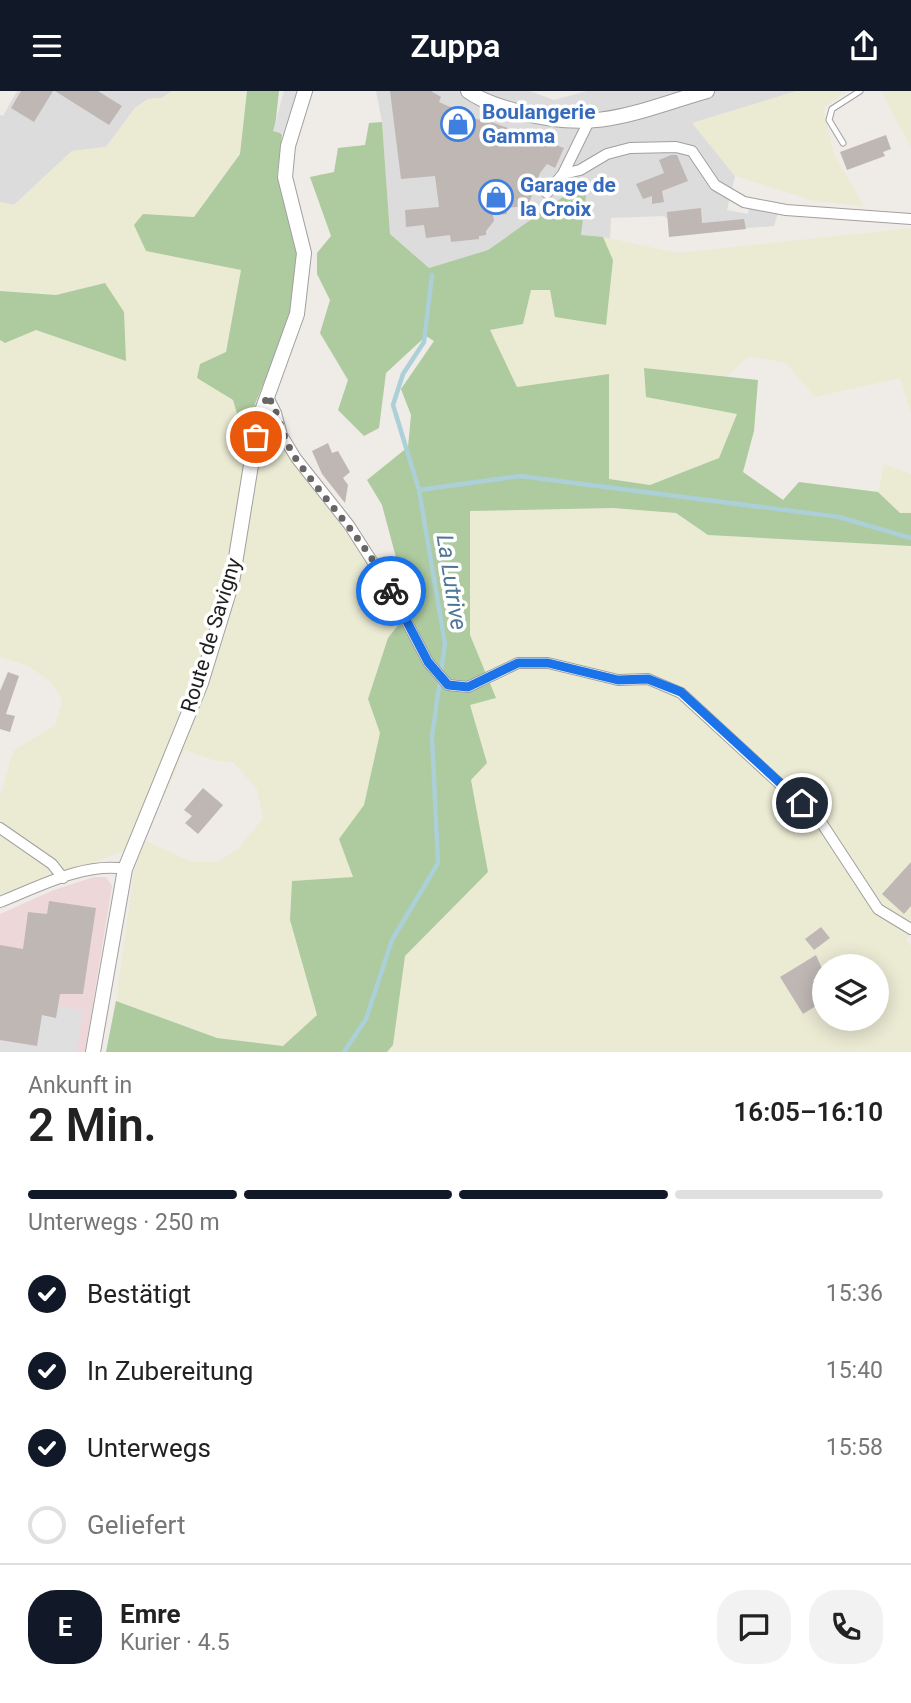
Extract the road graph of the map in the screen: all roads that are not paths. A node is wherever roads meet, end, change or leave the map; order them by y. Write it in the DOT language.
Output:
graph roads {
  1 [pos="305,91"];
  2 [pos="468,91"];
  3 [pos="707,91"];
  4 [pos="859,91"];
  5 [pos="588,123"];
  6 [pos="843,143"];
  7 [pos="563,174"];
  8 [pos="547,193"];
  9 [pos="911,219"];
  10 [pos="267,395"];
  11 [pos="0,828"];
  12 [pos="125,869"];
  13 [pos="63,878"];
  14 [pos="0,902"];
  15 [pos="911,929"];
  16 [pos="93,1052"];
  1 -- 10 [label="street, Route de Savigny"];
  2 -- 5 [label="street"];
  3 -- 5 [label="street"];
  4 -- 6 [label="lane"];
  5 -- 7 [label="street"];
  7 -- 8 [label="street"];
  7 -- 9 [label="street"];
  10 -- 12 [label="street, Route de Savigny"];
  10 -- 15 [label="street"];
  11 -- 13 [label="street"];
  12 -- 13 [label="street"];
  12 -- 16 [label="street, Route de Savigny"];
  13 -- 14 [label="street"];
}
